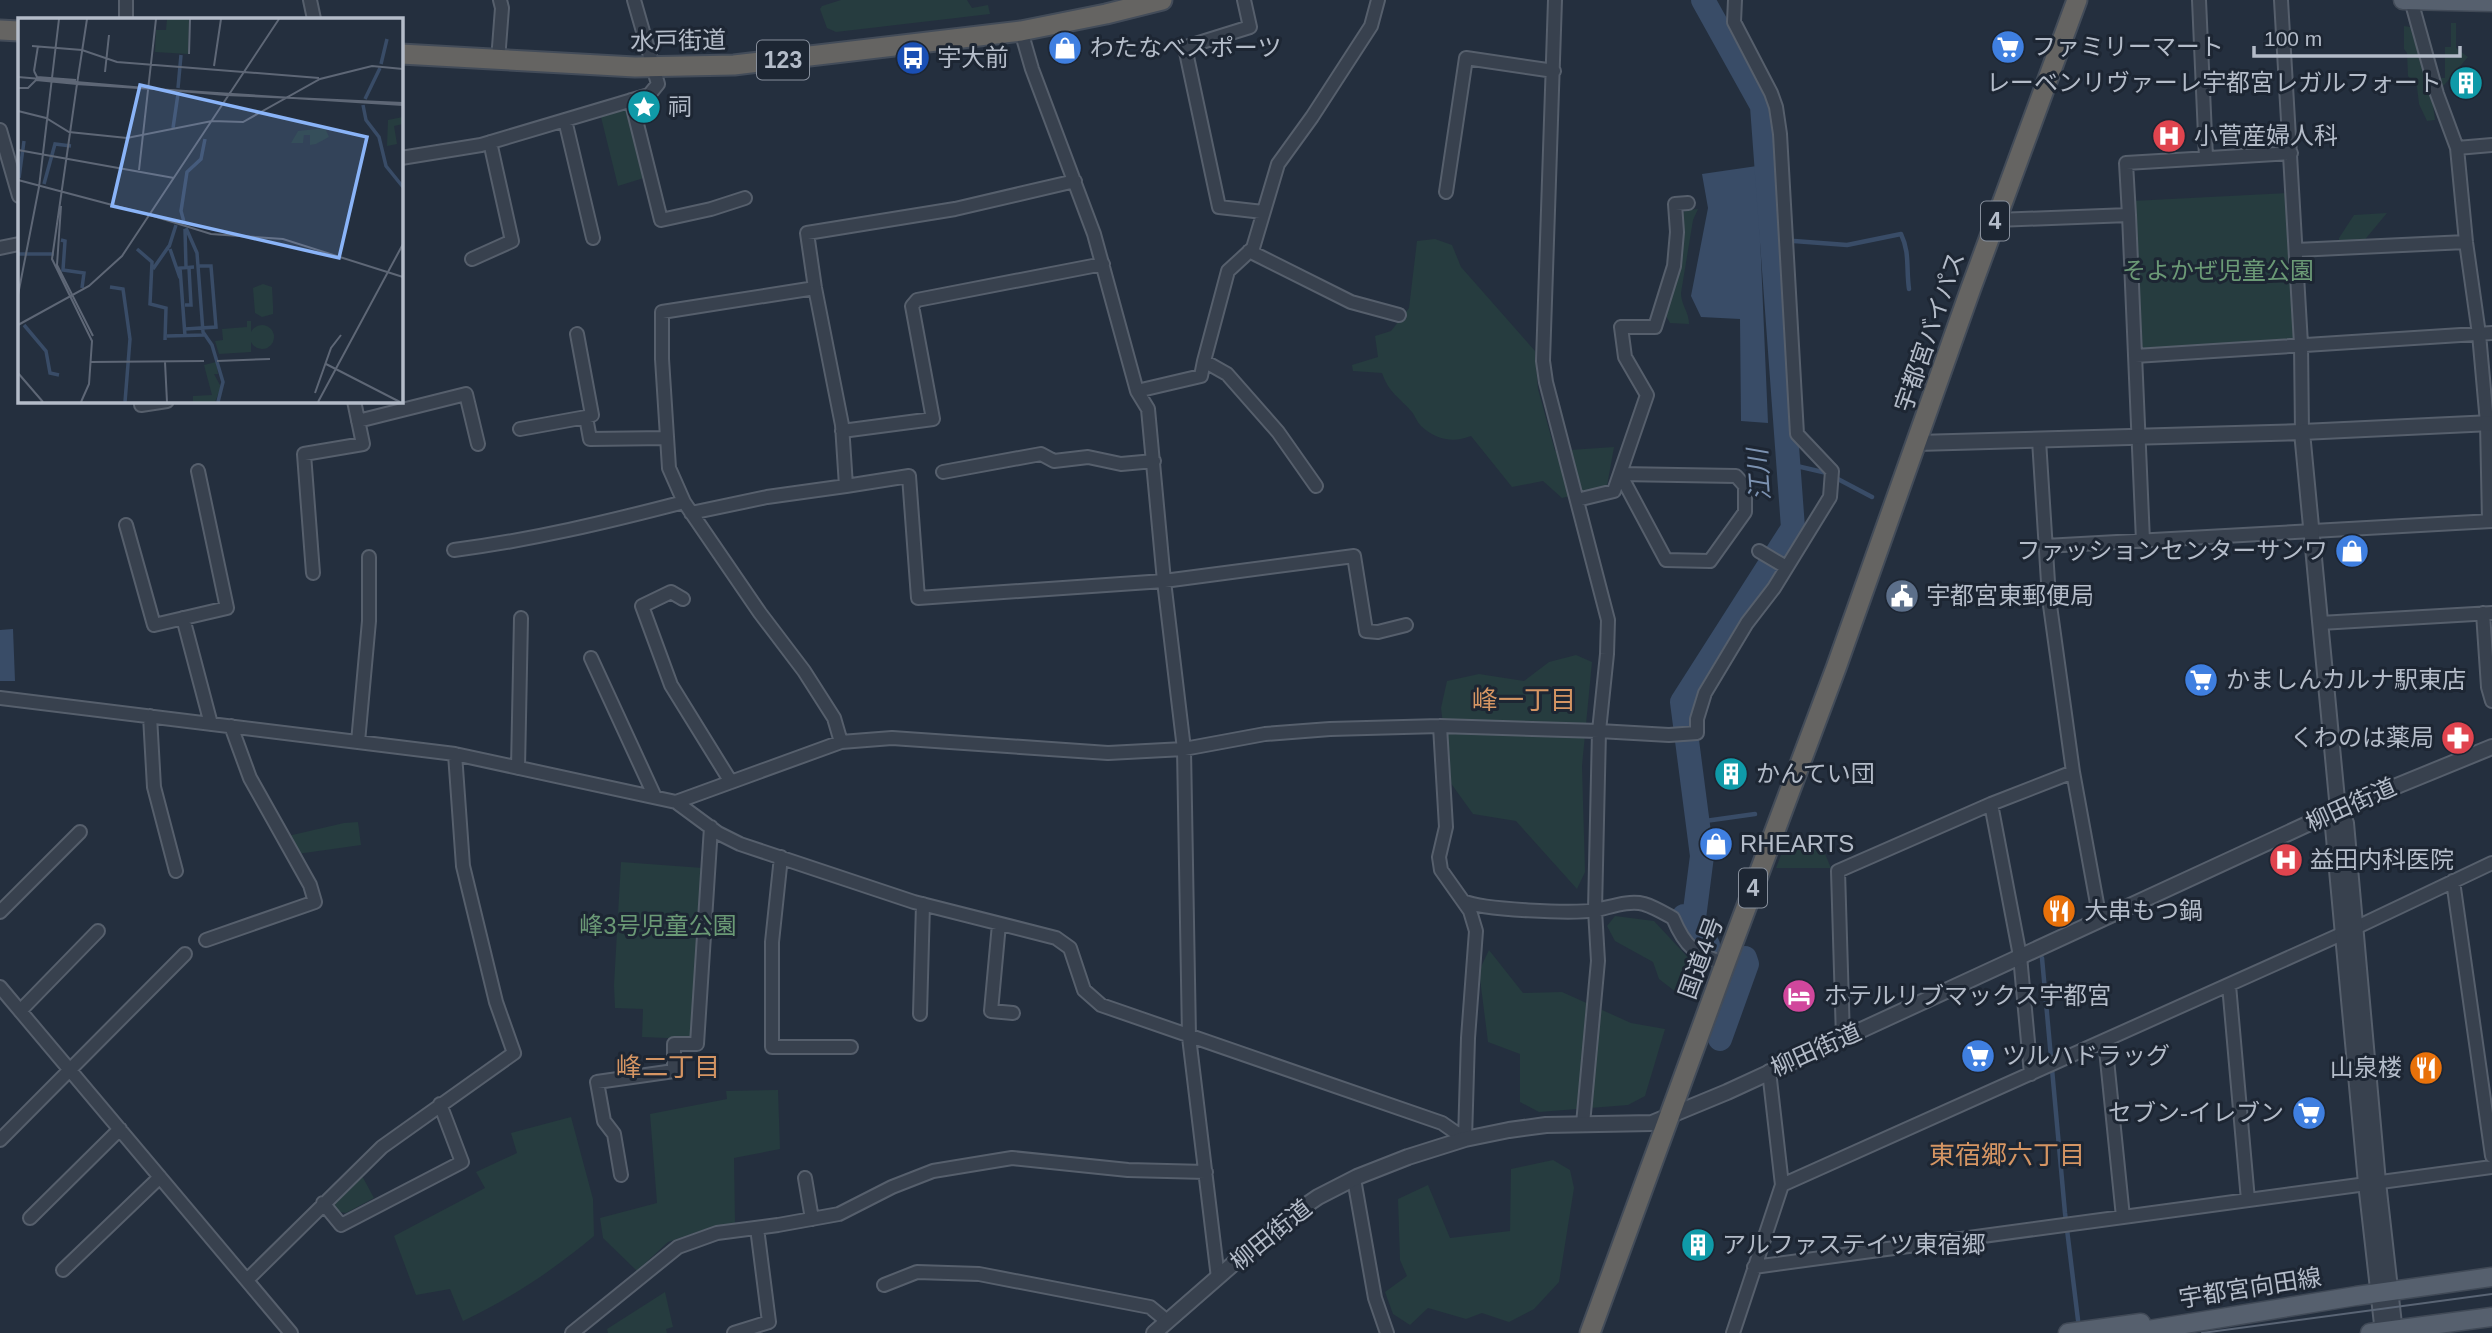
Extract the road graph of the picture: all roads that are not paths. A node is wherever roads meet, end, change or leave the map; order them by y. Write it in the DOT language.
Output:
graph roads {
  1 [pos="126,0"];
  2 [pos="310,0"];
  3 [pos="500,0"];
  4 [pos="634,0"];
  5 [pos="1162,0"];
  6 [pos="1244,0"];
  7 [pos="1378,0"];
  8 [pos="1555,0"];
  9 [pos="1735,0"];
  10 [pos="2077,0"];
  11 [pos="2199,0"];
  12 [pos="2281,0"];
  13 [pos="2403,0"];
  14 [pos="2411,0"];
  15 [pos="2492,2"];
  16 [pos="126,18"];
  17 [pos="314,18"];
  18 [pos="0,30"];
  19 [pos="1021,31"];
  20 [pos="18,32"];
  21 [pos="402,54"];
  22 [pos="498,60"];
  23 [pos="655,68"];
  24 [pos="1554,71"];
  25 [pos="631,100"];
  26 [pos="565,120"];
  27 [pos="0,130"];
  28 [pos="490,142"];
  29 [pos="2492,145"];
  30 [pos="2457,148"];
  31 [pos="2291,153"];
  32 [pos="402,158"];
  33 [pos="2206,158"];
  34 [pos="1075,181"];
  35 [pos="1446,192"];
  36 [pos="18,193"];
  37 [pos="745,198"];
  38 [pos="1688,203"];
  39 [pos="1263,212"];
  40 [pos="2129,215"];
  41 [pos="1996,220"];
  42 [pos="593,238"];
  43 [pos="2466,242"];
  44 [pos="18,244"];
  45 [pos="0,248"];
  46 [pos="2296,250"];
  47 [pos="1249,251"];
  48 [pos="472,259"];
  49 [pos="1103,264"];
  50 [pos="815,288"];
  51 [pos="1399,315"];
  52 [pos="577,334"];
  53 [pos="2486,334"];
  54 [pos="2301,344"];
  55 [pos="2135,355"];
  56 [pos="1204,361"];
  57 [pos="1136,391"];
  58 [pos="141,402"];
  59 [pos="160,402"];
  60 [pos="354,402"];
  61 [pos="586,417"];
  62 [pos="358,421"];
  63 [pos="2489,423"];
  64 [pos="520,429"];
  65 [pos="842,431"];
  66 [pos="2302,432"];
  67 [pos="2138,437"];
  68 [pos="667,438"];
  69 [pos="2039,440"];
  70 [pos="1917,443"];
  71 [pos="478,444"];
  72 [pos="1154,461"];
  73 [pos="198,471"];
  74 [pos="943,472"];
  75 [pos="1620,474"];
  76 [pos="846,486"];
  77 [pos="1316,486"];
  78 [pos="1577,500"];
  79 [pos="687,507"];
  80 [pos="2491,521"];
  81 [pos="126,525"];
  82 [pos="2312,533"];
  83 [pos="2143,541"];
  84 [pos="2045,546"];
  85 [pos="454,550"];
  86 [pos="1761,552"];
  87 [pos="369,557"];
  88 [pos="1784,566"];
  89 [pos="313,573"];
  90 [pos="1164,581"];
  91 [pos="683,599"];
  92 [pos="2488,613"];
  93 [pos="183,618"];
  94 [pos="521,618"];
  95 [pos="2320,623"];
  96 [pos="1406,625"];
  97 [pos="591,659"];
  98 [pos="0,698"];
  99 [pos="2492,701"];
  100 [pos="150,716"];
  101 [pos="211,724"];
  102 [pos="231,726"];
  103 [pos="1440,726"];
  104 [pos="1599,730"];
  105 [pos="358,742"];
  106 [pos="841,742"];
  107 [pos="2492,747"];
  108 [pos="1184,749"];
  109 [pos="455,754"];
  110 [pos="518,768"];
  111 [pos="2073,772"];
  112 [pos="732,782"];
  113 [pos="655,797"];
  114 [pos="676,802"];
  115 [pos="1991,804"];
  116 [pos="2338,810"];
  117 [pos="711,827"];
  118 [pos="80,832"];
  119 [pos="781,857"];
  120 [pos="2492,863"];
  121 [pos="176,872"];
  122 [pos="2454,881"];
  123 [pos="1463,901"];
  124 [pos="923,904"];
  125 [pos="1595,910"];
  126 [pos="0,912"];
  127 [pos="2100,920"];
  128 [pos="999,924"];
  129 [pos="2349,930"];
  130 [pos="98,931"];
  131 [pos="206,940"];
  132 [pos="185,954"];
  133 [pos="2020,957"];
  134 [pos="1725,964"];
  135 [pos="2229,985"];
  136 [pos="0,987"];
  137 [pos="20,1011"];
  138 [pos="1013,1013"];
  139 [pos="920,1014"];
  140 [pos="1189,1037"];
  141 [pos="1843,1038"];
  142 [pos="2105,1040"];
  143 [pos="851,1047"];
  144 [pos="69,1069"];
  145 [pos="1769,1071"];
  146 [pos="2031,1074"];
  147 [pos="440,1104"];
  148 [pos="1671,1114"];
  149 [pos="1583,1124"];
  150 [pos="120,1129"];
  151 [pos="1465,1139"];
  152 [pos="0,1140"];
  153 [pos="2492,1156"];
  154 [pos="2492,1167"];
  155 [pos="1206,1172"];
  156 [pos="621,1175"];
  157 [pos="160,1177"];
  158 [pos="805,1178"];
  159 [pos="1354,1179"];
  160 [pos="2372,1183"];
  161 [pos="1782,1185"];
  162 [pos="2248,1199"];
  163 [pos="323,1203"];
  164 [pos="2123,1217"];
  165 [pos="30,1218"];
  166 [pos="812,1219"];
  167 [pos="757,1228"];
  168 [pos="1754,1267"];
  169 [pos="63,1270"];
  170 [pos="1218,1278"];
  171 [pos="2492,1278"];
  172 [pos="247,1280"];
  173 [pos="884,1285"];
  174 [pos="2384,1292"];
  175 [pos="2492,1317"];
  176 [pos="1167,1321"];
  177 [pos="2168,1326"];
  178 [pos="2385,1332"];
  179 [pos="291,1333"];
  180 [pos="572,1333"];
  181 [pos="734,1333"];
  182 [pos="1154,1333"];
  183 [pos="1387,1333"];
  184 [pos="1590,1333"];
  185 [pos="1733,1333"];
  186 [pos="2068,1333"];
  187 [pos="2130,1333"];
  1 -- 16 [label="street"];
  2 -- 17 [label="street"];
  3 -- 22 [label="street"];
  4 -- 23 [label="street"];
  5 -- 19 [label="highway, 水戸街道 / 123"];
  6 -- 39 [label="street"];
  7 -- 39 [label="street"];
  8 -- 24 [label="street"];
  9 -- 88 [label="street"];
  10 -- 41 [label="highway, 宇都宮バイパス / 4"];
  11 -- 33 [label="street"];
  12 -- 31 [label="street"];
  13 -- 14 [label="main road"];
  14 -- 15 [label="main road"];
  14 -- 30 [label="street"];
  18 -- 20 [label="highway"];
  19 -- 23 [label="highway, 水戸街道 / 123"];
  19 -- 34 [label="street"];
  21 -- 22 [label="highway, 水戸街道 / 123"];
  22 -- 23 [label="highway, 水戸街道 / 123"];
  23 -- 25 [label="street"];
  24 -- 35 [label="street"];
  24 -- 78 [label="street"];
  25 -- 26 [label="street"];
  25 -- 37 [label="street"];
  26 -- 28 [label="street"];
  26 -- 42 [label="street"];
  27 -- 36 [label="street"];
  28 -- 32 [label="street"];
  28 -- 48 [label="street"];
  29 -- 30 [label="street"];
  30 -- 43 [label="street"];
  31 -- 33 [label="street"];
  31 -- 46 [label="street"];
  33 -- 40 [label="street"];
  34 -- 49 [label="street"];
  34 -- 50 [label="street"];
  38 -- 75 [label="street"];
  39 -- 47 [label="street"];
  40 -- 41 [label="street"];
  40 -- 55 [label="street"];
  41 -- 70 [label="highway, 宇都宮バイパス / 4"];
  43 -- 46 [label="street"];
  43 -- 53 [label="street"];
  44 -- 45 [label="street"];
  46 -- 54 [label="street"];
  47 -- 51 [label="street"];
  47 -- 56 [label="street"];
  49 -- 57 [label="street"];
  49 -- 65 [label="street"];
  50 -- 65 [label="street"];
  50 -- 68 [label="street"];
  52 -- 61 [label="street"];
  53 -- 54 [label="street"];
  53 -- 63 [label="street"];
  54 -- 55 [label="street"];
  54 -- 66 [label="street"];
  55 -- 67 [label="street"];
  56 -- 57 [label="street"];
  56 -- 77 [label="street"];
  57 -- 72 [label="street"];
  58 -- 59 [label="street"];
  60 -- 62 [label="street"];
  61 -- 64 [label="street"];
  61 -- 68 [label="street"];
  62 -- 71 [label="street"];
  62 -- 89 [label="street"];
  63 -- 66 [label="street"];
  63 -- 80 [label="street"];
  65 -- 76 [label="street"];
  66 -- 67 [label="street"];
  66 -- 82 [label="street"];
  67 -- 69 [label="street"];
  67 -- 83 [label="street"];
  68 -- 79 [label="street"];
  69 -- 70 [label="street"];
  69 -- 84 [label="street"];
  70 -- 134 [label="highway, 国道4号 / 4"];
  72 -- 74 [label="street"];
  72 -- 90 [label="street"];
  73 -- 93 [label="street"];
  75 -- 75 [label="street"];
  75 -- 78 [label="street"];
  76 -- 79 [label="street"];
  76 -- 90 [label="street"];
  78 -- 104 [label="street"];
  79 -- 85 [label="street"];
  79 -- 106 [label="street"];
  80 -- 82 [label="street"];
  81 -- 93 [label="street"];
  82 -- 83 [label="street"];
  82 -- 95 [label="street"];
  83 -- 84 [label="street"];
  84 -- 111 [label="street"];
  86 -- 88 [label="street"];
  87 -- 105 [label="street"];
  88 -- 104 [label="street"];
  90 -- 96 [label="street"];
  90 -- 108 [label="street"];
  91 -- 112 [label="street"];
  92 -- 95 [label="street"];
  92 -- 99 [label="street"];
  93 -- 101 [label="street"];
  94 -- 110 [label="street"];
  95 -- 116 [label="street"];
  97 -- 113 [label="street"];
  98 -- 100 [label="street"];
  100 -- 101 [label="street"];
  100 -- 121 [label="street"];
  101 -- 102 [label="street"];
  102 -- 105 [label="street"];
  102 -- 131 [label="street"];
  103 -- 104 [label="street"];
  103 -- 108 [label="street"];
  103 -- 123 [label="street"];
  104 -- 125 [label="street"];
  105 -- 109 [label="street"];
  106 -- 108 [label="street"];
  106 -- 112 [label="street"];
  107 -- 116 [label="street, 柳田街道"];
  108 -- 140 [label="street"];
  109 -- 110 [label="street"];
  109 -- 147 [label="street"];
  110 -- 113 [label="street"];
  111 -- 115 [label="street"];
  111 -- 127 [label="street"];
  112 -- 114 [label="street"];
  113 -- 114 [label="street"];
  114 -- 117 [label="street"];
  115 -- 133 [label="street"];
  115 -- 141 [label="street"];
  116 -- 127 [label="street, 柳田街道"];
  116 -- 129 [label="street"];
  117 -- 119 [label="street"];
  117 -- 156 [label="street"];
  118 -- 126 [label="street"];
  119 -- 124 [label="street"];
  119 -- 143 [label="street"];
  120 -- 122 [label="street"];
  122 -- 129 [label="street"];
  122 -- 153 [label="street"];
  123 -- 125 [label="street"];
  123 -- 151 [label="street"];
  124 -- 128 [label="street"];
  124 -- 139 [label="street"];
  125 -- 134 [label="street"];
  125 -- 149 [label="street"];
  127 -- 133 [label="street, 柳田街道"];
  128 -- 138 [label="street"];
  128 -- 140 [label="street"];
  129 -- 135 [label="street"];
  129 -- 160 [label="street"];
  130 -- 137 [label="street"];
  132 -- 144 [label="street"];
  133 -- 141 [label="street, 柳田街道"];
  133 -- 146 [label="street"];
  134 -- 148 [label="highway, 国道4号 / 4"];
  135 -- 142 [label="street"];
  135 -- 162 [label="street"];
  136 -- 137 [label="street"];
  137 -- 144 [label="street"];
  140 -- 151 [label="street"];
  140 -- 155 [label="street"];
  141 -- 145 [label="street, 柳田街道"];
  142 -- 146 [label="street"];
  142 -- 164 [label="street"];
  144 -- 150 [label="street"];
  144 -- 152 [label="street"];
  145 -- 148 [label="street, 柳田街道"];
  145 -- 161 [label="street"];
  146 -- 161 [label="street"];
  147 -- 163 [label="street"];
  147 -- 163 [label="street"];
  148 -- 149 [label="street, 柳田街道"];
  148 -- 184 [label="highway, 国道4号 / 4"];
  149 -- 151 [label="street, 柳田街道"];
  150 -- 157 [label="street"];
  150 -- 165 [label="street"];
  151 -- 159 [label="street, 柳田街道"];
  154 -- 160 [label="street"];
  155 -- 166 [label="street"];
  155 -- 170 [label="street"];
  157 -- 169 [label="street"];
  157 -- 172 [label="street"];
  158 -- 166 [label="street"];
  159 -- 170 [label="street, 柳田街道"];
  159 -- 183 [label="street"];
  160 -- 162 [label="street"];
  160 -- 174 [label="street"];
  161 -- 168 [label="street"];
  162 -- 164 [label="street"];
  163 -- 172 [label="street"];
  164 -- 168 [label="street"];
  166 -- 167 [label="street"];
  167 -- 180 [label="street"];
  167 -- 181 [label="street"];
  168 -- 185 [label="street"];
  170 -- 176 [label="street, 柳田街道"];
  171 -- 174 [label="main road, 宇都宮向田線"];
  172 -- 179 [label="street"];
  173 -- 176 [label="street"];
  174 -- 177 [label="main road, 宇都宮向田線"];
  174 -- 178 [label="street"];
  175 -- 178 [label="main road"];
  176 -- 182 [label="street, 柳田街道"];
  177 -- 186 [label="main road"];
  177 -- 187 [label="main road, 宇都宮向田線"];
}
